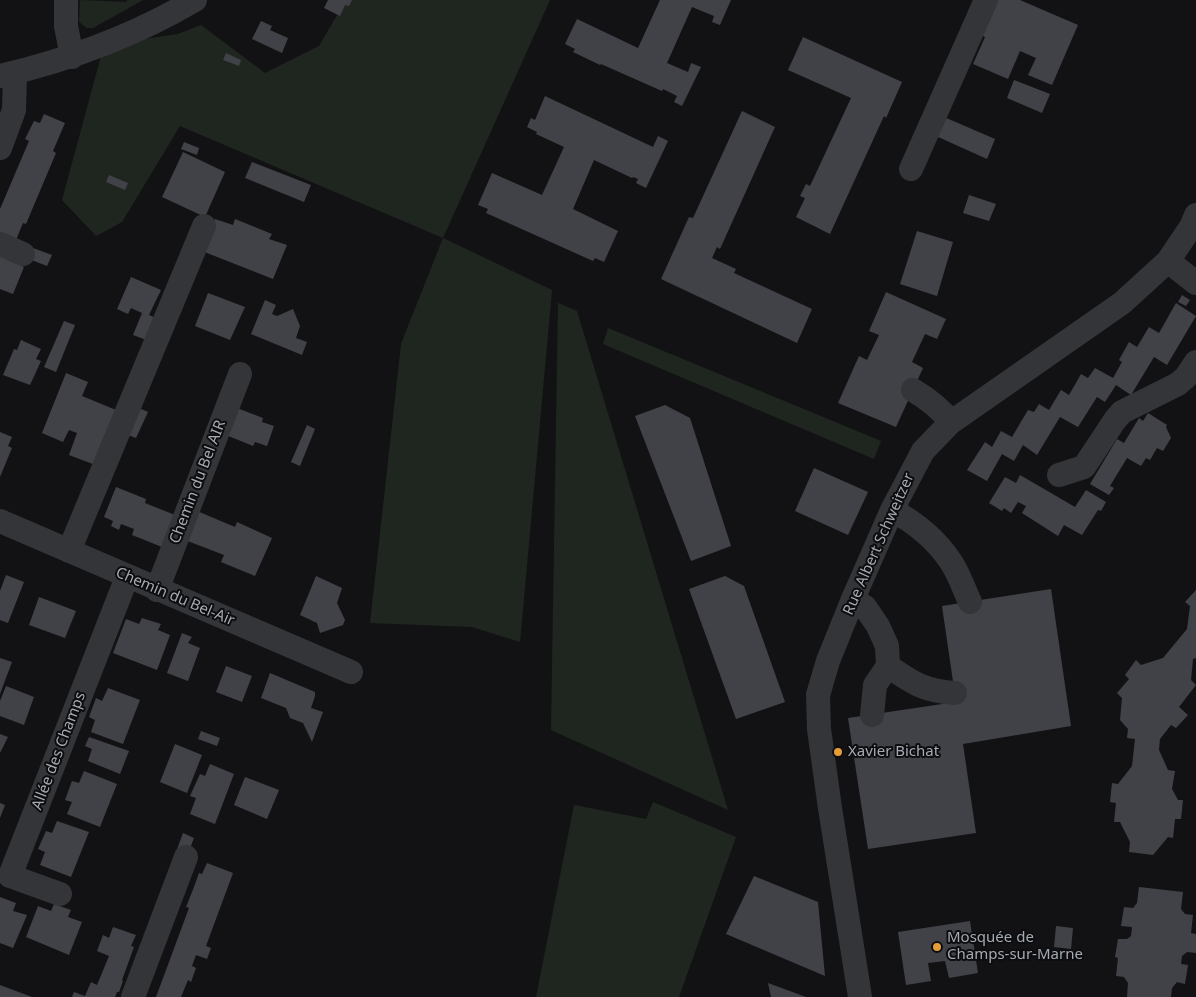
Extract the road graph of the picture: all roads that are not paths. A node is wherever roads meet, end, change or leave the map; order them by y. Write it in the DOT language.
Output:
graph roads {
  1 [pos="66,0"];
  2 [pos="195,0"];
  3 [pos="986,0"];
  4 [pos="72,57"];
  5 [pos="8,74"];
  6 [pos="0,148"];
  7 [pos="911,169"];
  8 [pos="1196,215"];
  9 [pos="204,226"];
  10 [pos="0,244"];
  11 [pos="23,254"];
  12 [pos="1168,261"];
  13 [pos="1196,283"];
  14 [pos="1196,362"];
  15 [pos="240,374"];
  16 [pos="913,390"];
  17 [pos="951,422"];
  18 [pos="1059,475"];
  19 [pos="892,510"];
  20 [pos="0,522"];
  21 [pos="69,552"];
  22 [pos="127,577"];
  23 [pos="156,590"];
  24 [pos="853,599"];
  25 [pos="970,602"];
  26 [pos="888,666"];
  27 [pos="351,672"];
  28 [pos="955,693"];
  29 [pos="872,715"];
  30 [pos="186,857"];
  31 [pos="60,894"];
  32 [pos="134,997"];
  33 [pos="860,997"];
  1 -- 4 [label="street"];
  2 -- 4 [label="street"];
  3 -- 7 [label="street"];
  4 -- 5 [label="street"];
  5 -- 6 [label="street"];
  8 -- 12 [label="street, Rue Albert Schweitzer"];
  9 -- 21 [label="street"];
  10 -- 11 [label="street"];
  12 -- 13 [label="street"];
  12 -- 17 [label="street, Rue Albert Schweitzer"];
  14 -- 18 [label="street"];
  15 -- 23 [label="street, Chemin du Bel AIR"];
  16 -- 17 [label="street"];
  17 -- 19 [label="street, Rue Albert Schweitzer"];
  19 -- 24 [label="street, Rue Albert Schweitzer"];
  19 -- 25 [label="street"];
  20 -- 21 [label="street, Chemin du Bel-Air"];
  21 -- 22 [label="street, Chemin du Bel-Air"];
  22 -- 23 [label="street, Chemin du Bel-Air"];
  22 -- 31 [label="street, Allée des Champs"];
  23 -- 27 [label="street, Chemin du Bel-Air"];
  24 -- 26 [label="street"];
  24 -- 33 [label="street, Rue Albert Schweitzer"];
  26 -- 28 [label="street"];
  26 -- 29 [label="street"];
  30 -- 32 [label="street"];
}
